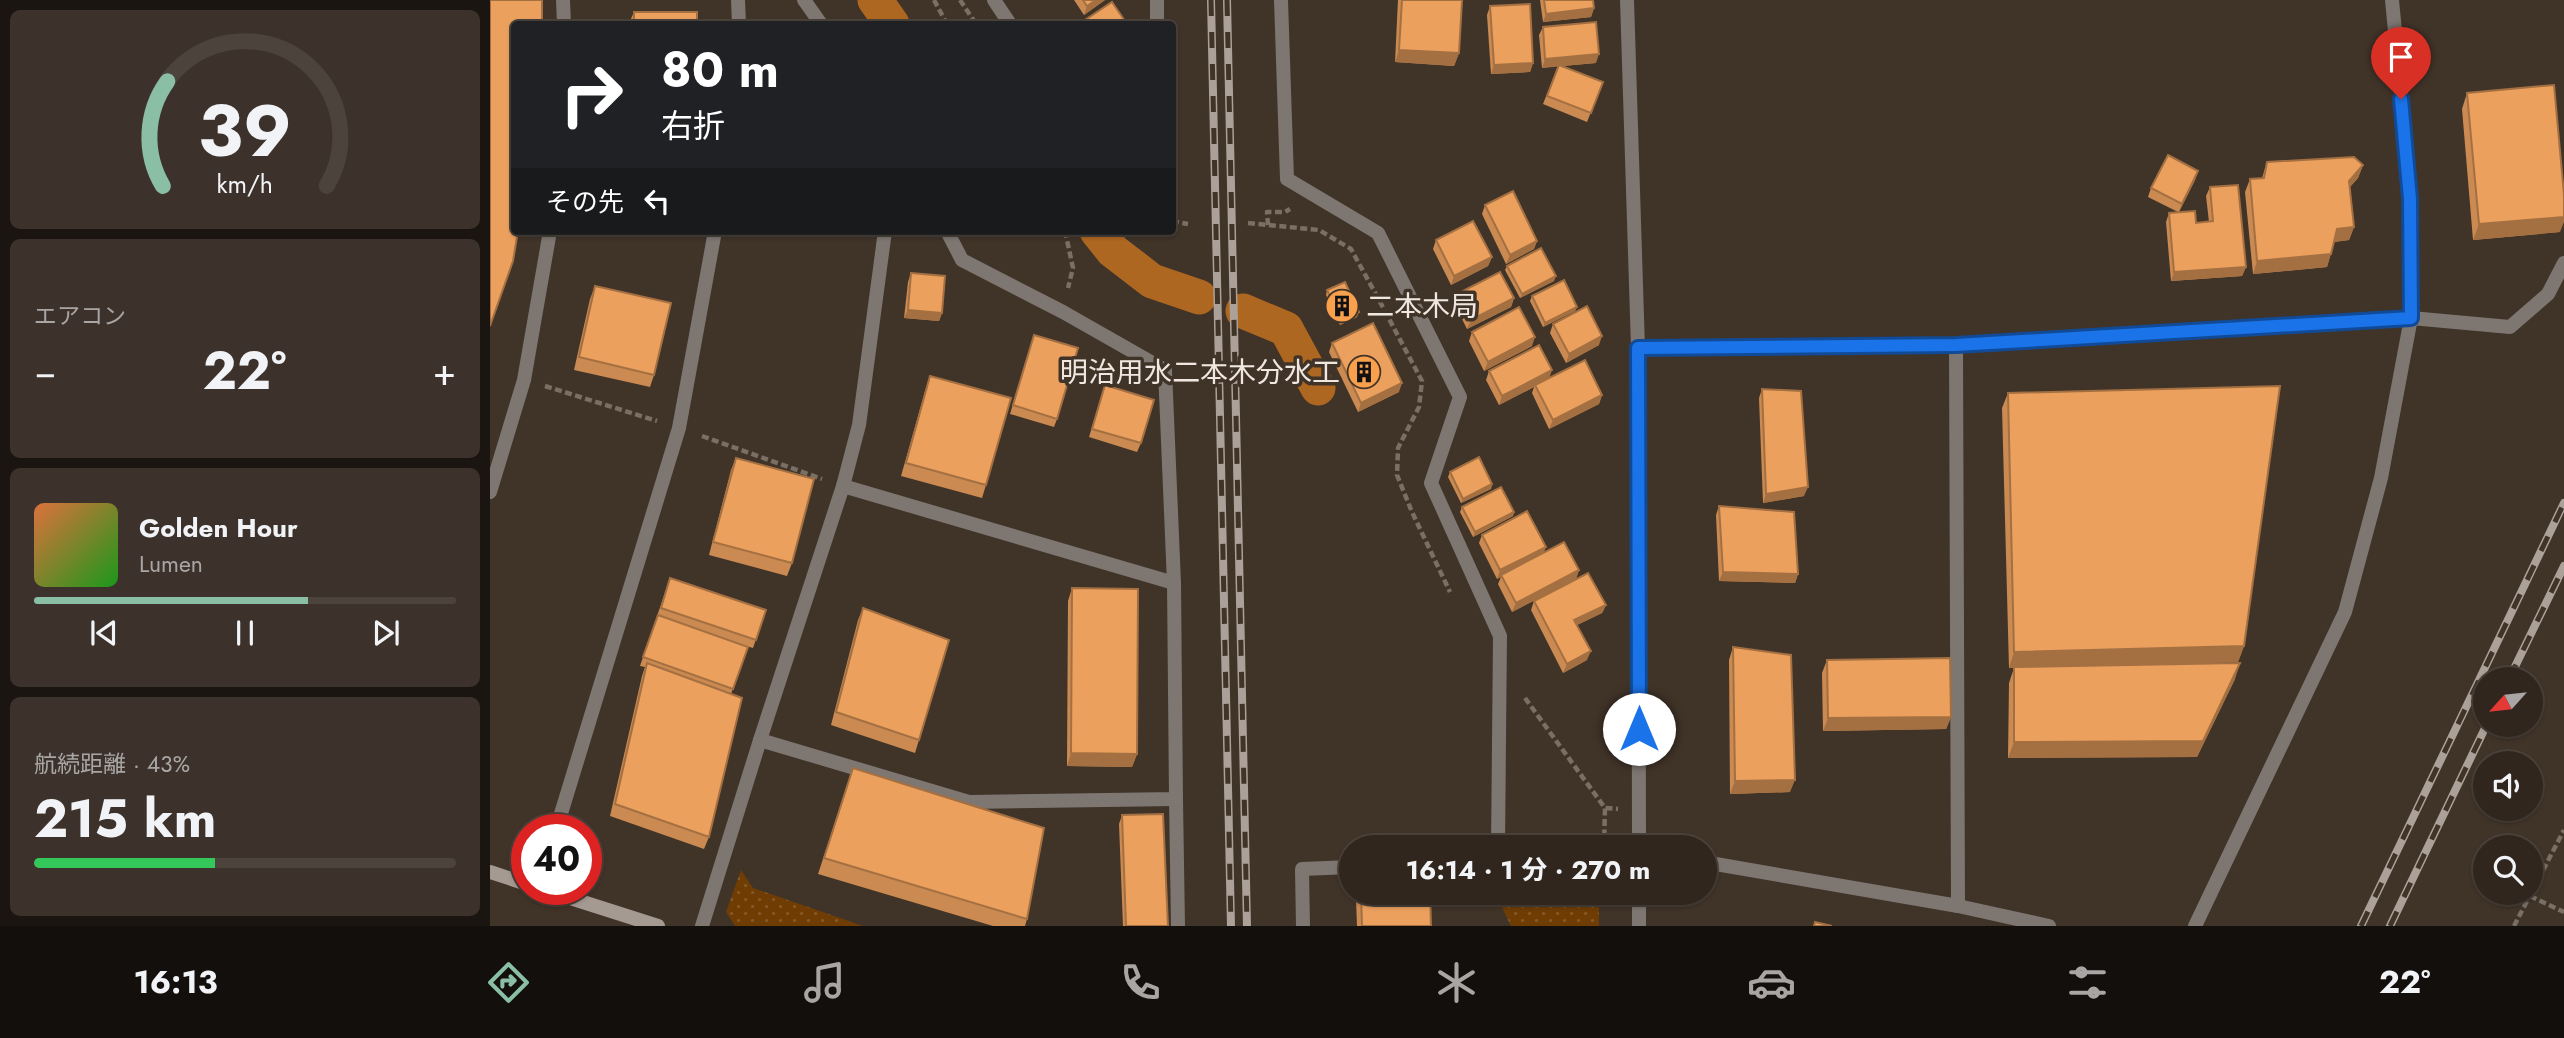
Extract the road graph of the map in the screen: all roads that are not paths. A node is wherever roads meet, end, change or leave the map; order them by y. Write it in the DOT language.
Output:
graph roads {
  1 [pos="563,0"];
  2 [pos="738,0"];
  3 [pos="804,0"];
  4 [pos="994,0"];
  5 [pos="1157,0"];
  6 [pos="1281,0"];
  7 [pos="1628,0"];
  8 [pos="2392,0"];
  9 [pos="564,21"];
  10 [pos="738,21"];
  11 [pos="819,21"];
  12 [pos="1008,21"];
  13 [pos="1157,21"];
  14 [pos="549,235"];
  15 [pos="714,235"];
  16 [pos="884,235"];
  17 [pos="949,235"];
  18 [pos="2564,263"];
  19 [pos="2411,318"];
  20 [pos="1956,345"];
  21 [pos="1638,348"];
  22 [pos="843,486"];
  23 [pos="490,492"];
  24 [pos="1174,583"];
  25 [pos="760,740"];
  26 [pos="1176,799"];
  27 [pos="561,814"];
  28 [pos="1498,835"];
  29 [pos="1639,835"];
  30 [pos="1717,864"];
  31 [pos="1339,867"];
  32 [pos="490,872"];
  33 [pos="511,879"];
  34 [pos="592,905"];
  35 [pos="1639,905"];
  36 [pos="1958,906"];
  37 [pos="658,926"];
  38 [pos="702,926"];
  39 [pos="1178,926"];
  40 [pos="1303,926"];
  41 [pos="1639,926"];
  42 [pos="2049,926"];
  43 [pos="2195,926"];
  1 -- 9 [label="street"];
  2 -- 10 [label="street"];
  3 -- 11 [label="street"];
  4 -- 12 [label="street"];
  5 -- 13 [label="street"];
  6 -- 28 [label="street"];
  7 -- 21 [label="street"];
  8 -- 19 [label="street"];
  14 -- 23 [label="street"];
  15 -- 27 [label="street"];
  16 -- 22 [label="street"];
  17 -- 24 [label="street"];
  18 -- 19 [label="street"];
  19 -- 20 [label="street"];
  19 -- 43 [label="street"];
  20 -- 21 [label="street"];
  20 -- 36 [label="street"];
  21 -- 29 [label="street"];
  22 -- 24 [label="street"];
  22 -- 25 [label="street"];
  24 -- 26 [label="street"];
  25 -- 26 [label="street"];
  25 -- 38 [label="street"];
  26 -- 39 [label="street"];
  30 -- 36 [label="street"];
  31 -- 40 [label="street"];
  32 -- 33 [label="main road"];
  34 -- 37 [label="main road"];
  35 -- 41 [label="street"];
  36 -- 42 [label="street"];
}
